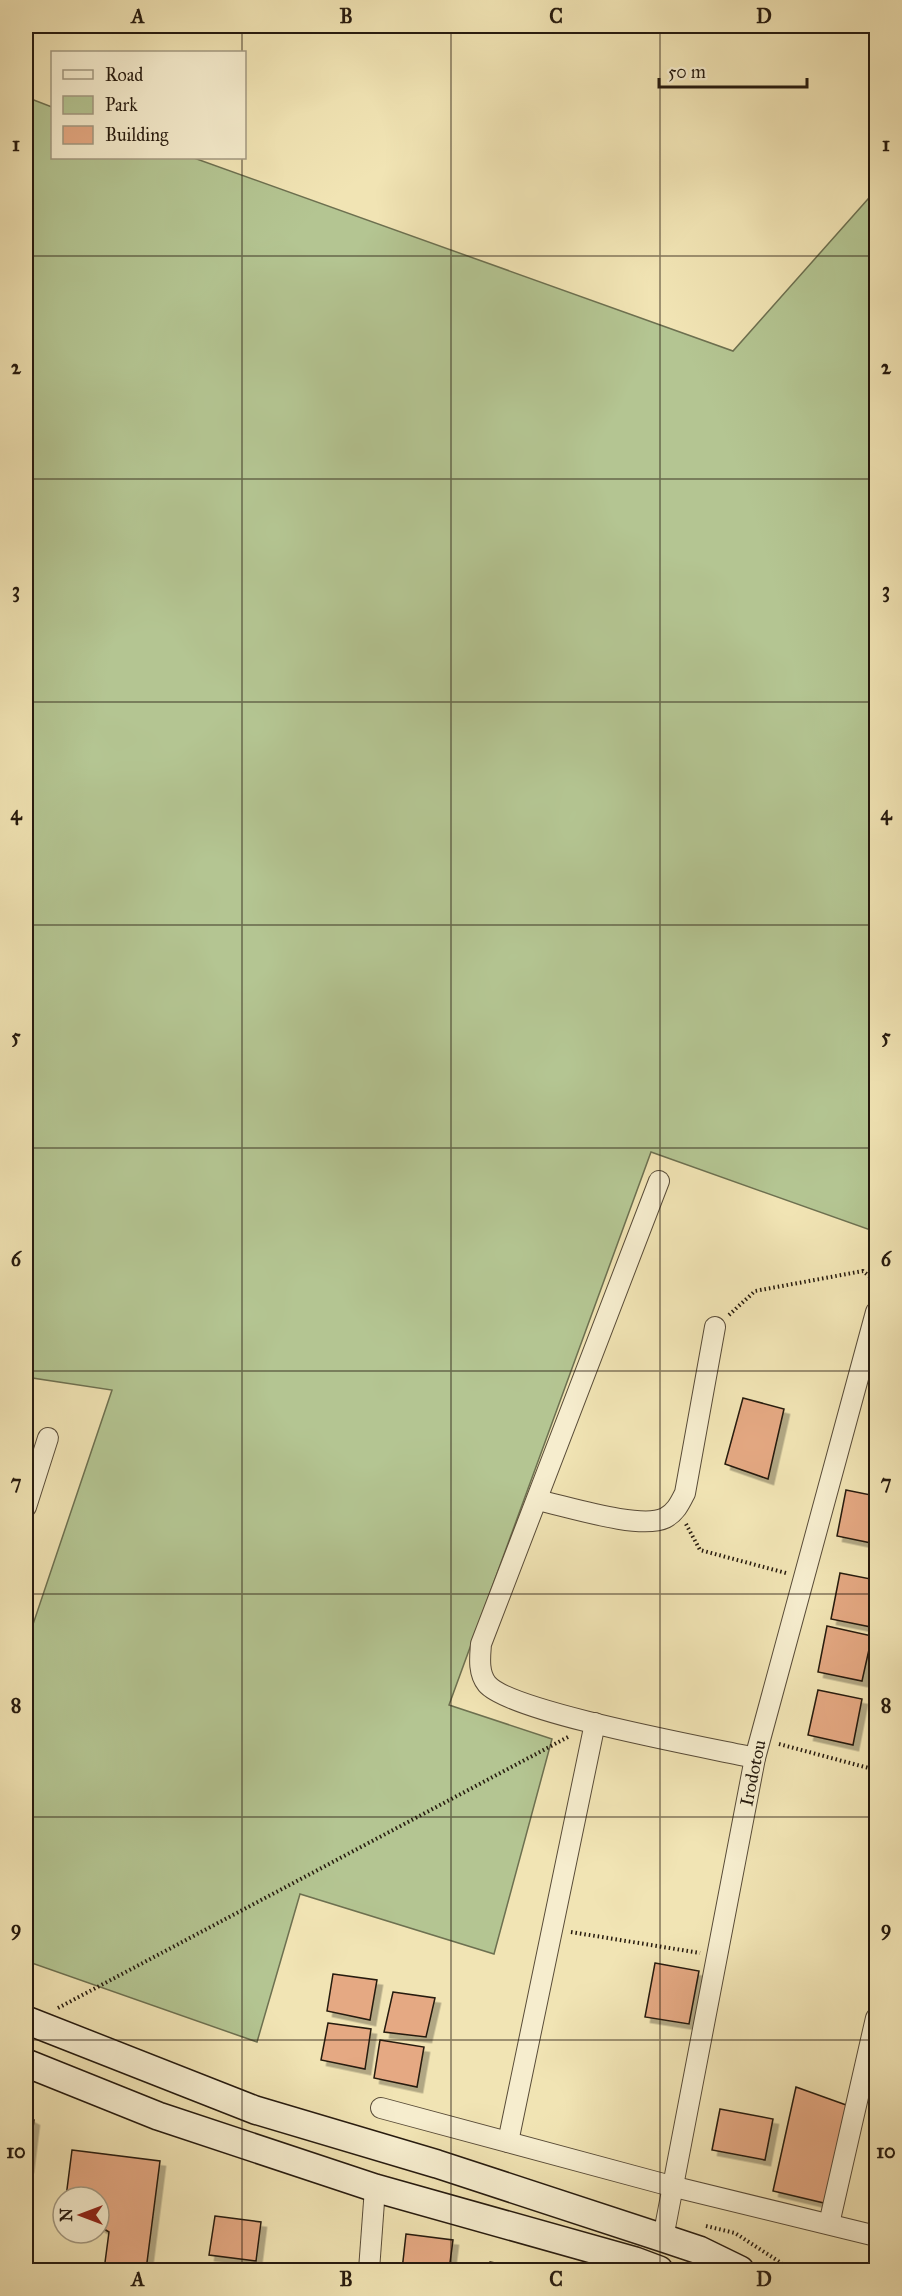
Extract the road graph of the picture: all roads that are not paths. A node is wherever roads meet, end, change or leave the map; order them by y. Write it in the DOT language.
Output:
graph roads {
  1 [pos="659,1181"];
  2 [pos="876,1314"];
  3 [pos="715,1327"];
  4 [pos="48,1438"];
  5 [pos="537,1500"];
  6 [pos="26,1507"];
  7 [pos="595,1723"];
  8 [pos="755,1758"];
  9 [pos="876,2018"];
  10 [pos="28,2021"];
  11 [pos="26,2063"];
  12 [pos="381,2108"];
  13 [pos="508,2142"];
  14 [pos="671,2186"];
  15 [pos="375,2188"];
  16 [pos="829,2224"];
  17 [pos="876,2236"];
  18 [pos="663,2238"];
  19 [pos="369,2271"];
  20 [pos="659,2271"];
  21 [pos="740,2271"];
  1 -- 5 [label="street"];
  2 -- 8 [label="street, Irodotou"];
  3 -- 5 [label="street"];
  4 -- 6 [label="street"];
  5 -- 7 [label="street"];
  7 -- 8 [label="street"];
  7 -- 13 [label="street"];
  8 -- 14 [label="street, Irodotou"];
  9 -- 16 [label="street"];
  10 -- 18 [label="main road"];
  11 -- 15 [label="main road"];
  12 -- 13 [label="street"];
  13 -- 14 [label="street"];
  14 -- 16 [label="street"];
  14 -- 18 [label="street, Irodotou"];
  15 -- 19 [label="street"];
  15 -- 20 [label="main road"];
  16 -- 17 [label="street"];
  18 -- 21 [label="main road"];
}
